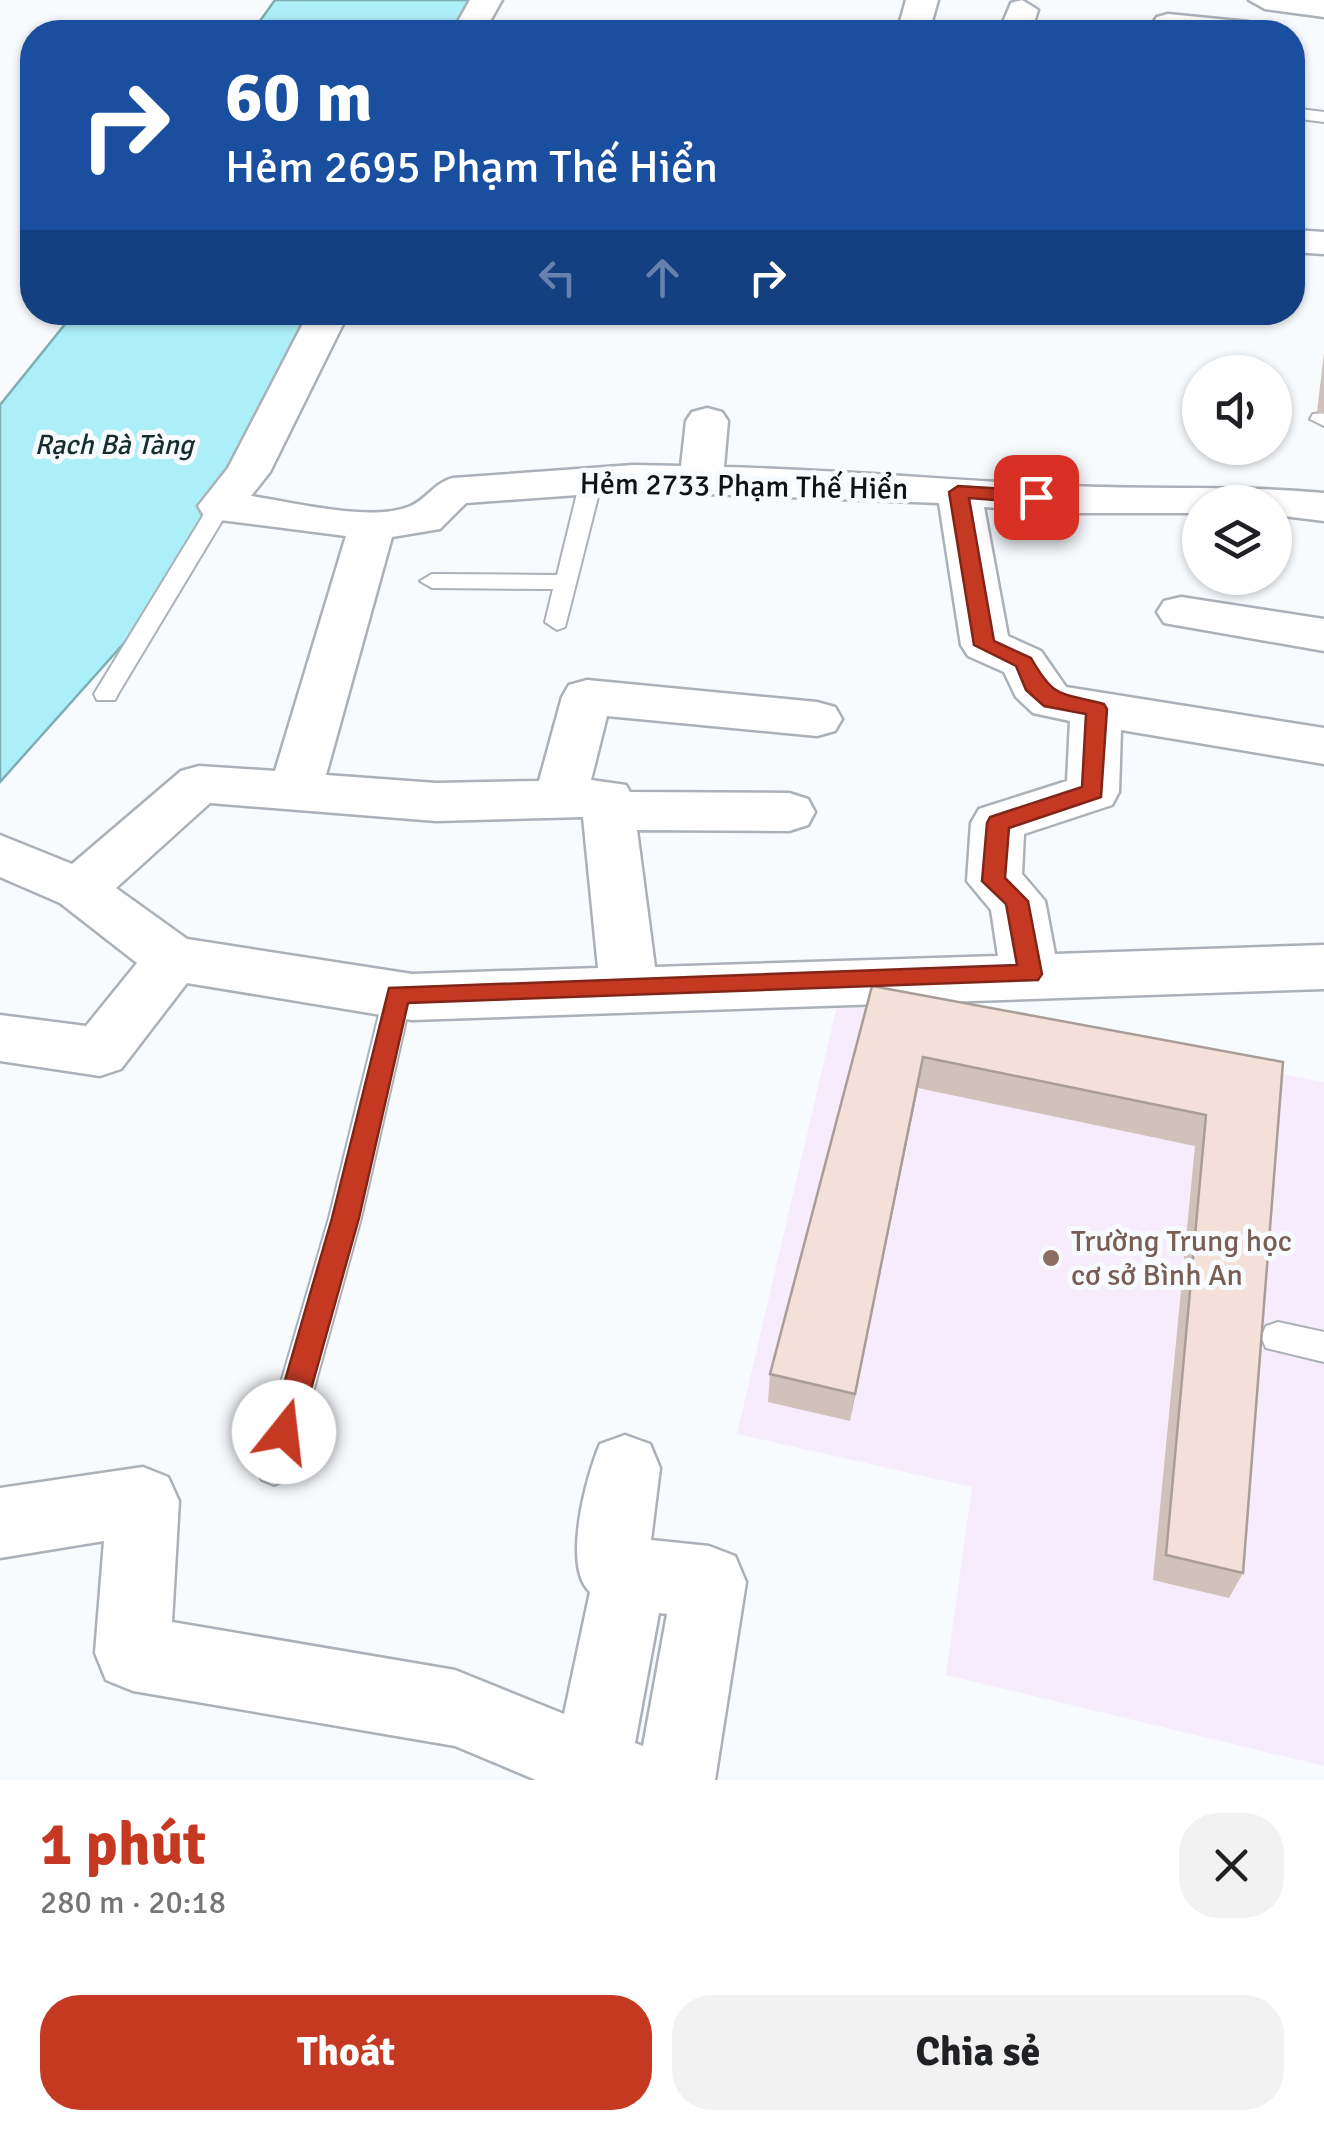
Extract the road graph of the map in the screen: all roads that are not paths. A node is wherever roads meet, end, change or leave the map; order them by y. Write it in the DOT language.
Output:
graph roads {
  1 [pos="1266,0"];
  2 [pos="1324,7"];
  3 [pos="322,325"];
  4 [pos="707,421"];
  5 [pos="701,480"];
  6 [pos="590,481"];
  7 [pos="958,492"];
  8 [pos="220,506"];
  9 [pos="1324,507"];
  10 [pos="372,526"];
  11 [pos="432,580"];
  12 [pos="567,582"];
  13 [pos="1181,612"];
  14 [pos="557,622"];
  15 [pos="1324,634"];
  16 [pos="106,694"];
  17 [pos="1096,709"];
  18 [pos="817,718"];
  19 [pos="1324,746"];
  20 [pos="296,791"];
  21 [pos="585,805"];
  22 [pos="789,812"];
  23 [pos="0,855"];
  24 [pos="78,889"];
  25 [pos="173,960"];
  26 [pos="1324,968"];
  27 [pos="1030,974"];
  28 [pos="629,990"];
  29 [pos="398,994"];
  30 [pos="0,1038"];
  31 [pos="1278,1336"];
  32 [pos="1324,1347"];
  33 [pos="274,1468"];
  34 [pos="625,1468"];
  35 [pos="2,1534"];
  36 [pos="630,1574"];
  37 [pos="611,1772"];
  38 [pos="676,1780"];
  1 -- 2 [label="street"];
  3 -- 8 [label="street"];
  4 -- 5 [label="street"];
  5 -- 6 [label="street, Hẻm 2733 Phạm Thế Hiển"];
  5 -- 7 [label="street, Hẻm 2733 Phạm Thế Hiển"];
  6 -- 10 [label="street, Hẻm 2733 Phạm Thế Hiển"];
  6 -- 12 [label="lane"];
  7 -- 9 [label="street, Hẻm 2733 Phạm Thế Hiển"];
  7 -- 17 [label="street"];
  8 -- 10 [label="street, Hẻm 2733 Phạm Thế Hiển"];
  8 -- 16 [label="lane"];
  10 -- 20 [label="street"];
  11 -- 12 [label="lane"];
  12 -- 14 [label="lane"];
  13 -- 15 [label="street"];
  17 -- 19 [label="street"];
  17 -- 27 [label="street"];
  18 -- 21 [label="street"];
  20 -- 21 [label="street"];
  20 -- 24 [label="street"];
  21 -- 22 [label="street"];
  21 -- 28 [label="street"];
  23 -- 24 [label="street"];
  24 -- 25 [label="street"];
  25 -- 29 [label="street"];
  25 -- 30 [label="street"];
  26 -- 27 [label="street"];
  27 -- 28 [label="street"];
  28 -- 29 [label="street"];
  29 -- 33 [label="lane"];
  31 -- 32 [label="lane"];
  34 -- 36 [label="street"];
  35 -- 37 [label="street"];
  36 -- 37 [label="street"];
  36 -- 38 [label="street"];
}
